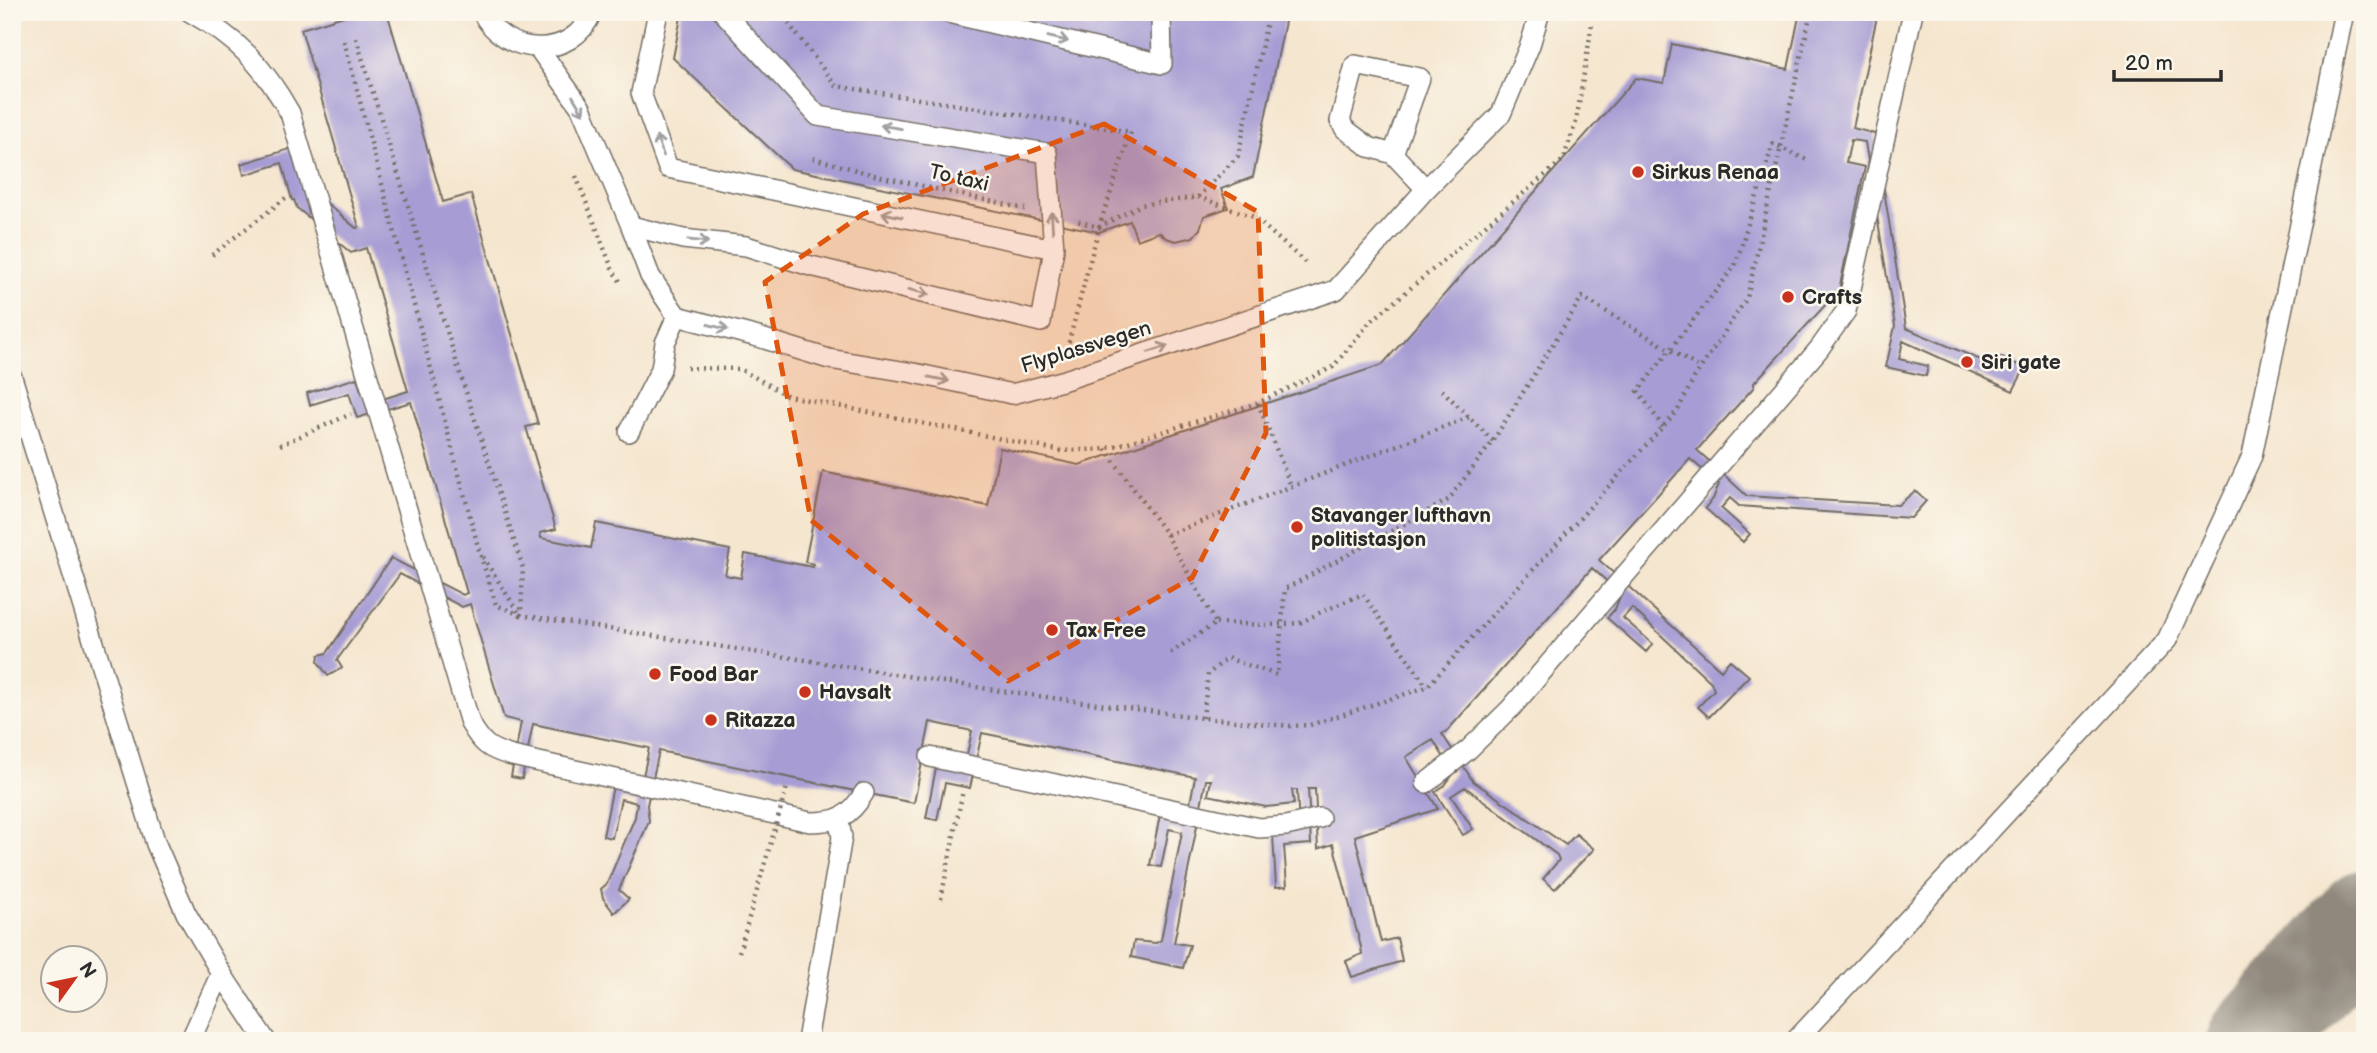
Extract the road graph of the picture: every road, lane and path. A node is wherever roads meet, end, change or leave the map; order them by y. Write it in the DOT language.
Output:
graph roads {
  1 [pos="190,12"];
  2 [pos="450,12"];
  3 [pos="482,12"];
  4 [pos="592,12"];
  5 [pos="658,12"];
  6 [pos="723,12"];
  7 [pos="944,12"];
  8 [pos="1161,12"];
  9 [pos="1269,12"];
  10 [pos="1540,12"];
  11 [pos="1811,12"];
  12 [pos="1913,12"];
  13 [pos="2344,12"];
  14 [pos="1592,24"];
  15 [pos="458,29"];
  16 [pos="356,38"];
  17 [pos="344,41"];
  18 [pos="539,49"];
  19 [pos="1393,154"];
  20 [pos="813,158"];
  21 [pos="1563,160"];
  22 [pos="1809,161"];
  23 [pos="574,169"];
  24 [pos="1426,190"];
  25 [pos="290,194"];
  26 [pos="1198,197"];
  27 [pos="1052,215"];
  28 [pos="631,226"];
  29 [pos="1099,227"];
  30 [pos="1054,249"];
  31 [pos="212,255"];
  32 [pos="1308,265"];
  33 [pos="621,283"];
  34 [pos="677,316"];
  35 [pos="1065,357"];
  36 [pos="691,368"];
  37 [pos="1700,368"];
  38 [pos="661,369"];
  39 [pos="12,377"];
  40 [pos="1442,390"];
  41 [pos="1258,403"];
  42 [pos="355,412"];
  43 [pos="1469,417"];
  44 [pos="1662,427"];
  45 [pos="629,432"];
  46 [pos="1493,441"];
  47 [pos="280,445"];
  48 [pos="1105,449"];
  49 [pos="1291,486"];
  50 [pos="1167,535"];
  51 [pos="479,550"];
  52 [pos="520,615"];
  53 [pos="1216,623"];
  54 [pos="1167,655"];
  55 [pos="1427,687"];
  56 [pos="1203,718"];
  57 [pos="930,757"];
  58 [pos="1426,783"];
  59 [pos="787,786"];
  60 [pos="964,787"];
  61 [pos="864,793"];
  62 [pos="838,818"];
  63 [pos="1320,818"];
  64 [pos="941,899"];
  65 [pos="739,952"];
  66 [pos="221,973"];
  67 [pos="190,1041"];
  68 [pos="266,1041"];
  69 [pos="807,1041"];
  70 [pos="1795,1041"];
  1 -- 62 [label="lane"];
  2 -- 15 [label="path"];
  3 -- 18 [label="lane"];
  4 -- 18 [label="lane"];
  30 -- 5 [label="lane, one-way"];
  27 -- 6 [label="lane, one-way"];
  7 -- 8 [label="lane, one-way"];
  9 -- 26 [label="path"];
  10 -- 24 [label="lane, Flyplassvegen"];
  11 -- 37 [label="path"];
  12 -- 58 [label="lane"];
  13 -- 70 [label="lane"];
  14 -- 21 [label="path"];
  16 -- 52 [label="path"];
  17 -- 51 [label="path"];
  18 -- 28 [label="lane, one-way"];
  19 -- 19 [label="lane"];
  19 -- 24 [label="lane"];
  20 -- 27 [label="path, To taxi"];
  22 -- 44 [label="path"];
  23 -- 33 [label="path"];
  34 -- 24 [label="lane, Flyplassvegen, one-way"];
  25 -- 31 [label="path"];
  26 -- 29 [label="path"];
  26 -- 32 [label="path"];
  27 -- 29 [label="path, To taxi"];
  30 -- 27 [label="lane, one-way"];
  28 -- 30 [label="lane, one-way"];
  28 -- 34 [label="lane"];
  29 -- 35 [label="path"];
  34 -- 38 [label="lane"];
  36 -- 38 [label="path"];
  37 -- 44 [label="path"];
  37 -- 46 [label="path"];
  38 -- 45 [label="lane"];
  39 -- 66 [label="lane"];
  40 -- 43 [label="path"];
  41 -- 49 [label="path"];
  42 -- 47 [label="path"];
  43 -- 46 [label="path"];
  43 -- 49 [label="path"];
  44 -- 55 [label="path"];
  46 -- 56 [label="path"];
  48 -- 50 [label="path"];
  49 -- 50 [label="path"];
  50 -- 53 [label="path"];
  51 -- 52 [label="path"];
  51 -- 52 [label="path"];
  52 -- 56 [label="path"];
  53 -- 54 [label="path"];
  53 -- 55 [label="path"];
  55 -- 56 [label="path"];
  57 -- 63 [label="lane"];
  59 -- 65 [label="path, bridge"];
  60 -- 64 [label="path"];
  61 -- 62 [label="lane"];
  62 -- 69 [label="lane"];
  66 -- 67 [label="lane"];
  66 -- 68 [label="lane"];
}
